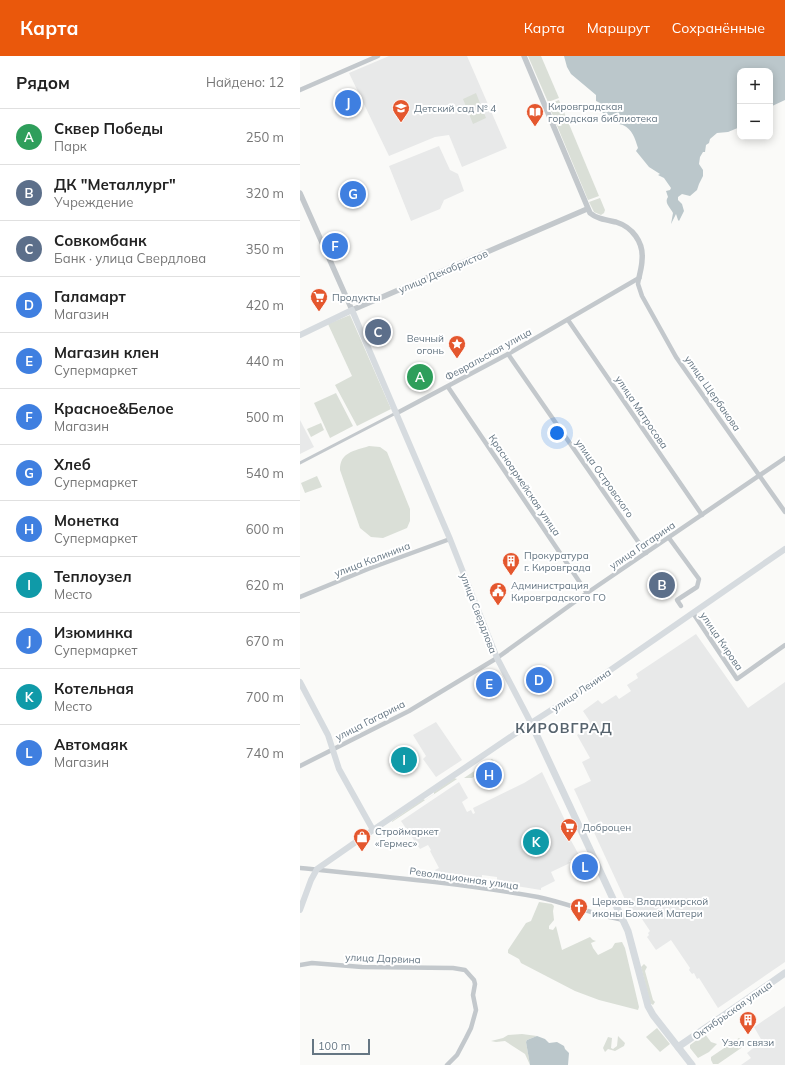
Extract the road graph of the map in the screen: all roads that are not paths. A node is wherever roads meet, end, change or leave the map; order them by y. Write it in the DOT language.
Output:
graph roads {
  1 [pos="378,56"];
  2 [pos="524,56"];
  3 [pos="300,90"];
  4 [pos="300,193"];
  5 [pos="588,209"];
  6 [pos="639,278"];
  7 [pos="352,310"];
  8 [pos="568,320"];
  9 [pos="300,335"];
  10 [pos="508,354"];
  11 [pos="448,387"];
  12 [pos="397,413"];
  13 [pos="785,458"];
  14 [pos="300,462"];
  15 [pos="760,475"];
  16 [pos="785,512"];
  17 [pos="702,515"];
  18 [pos="669,538"];
  19 [pos="450,539"];
  20 [pos="785,549"];
  21 [pos="646,553"];
  22 [pos="587,594"];
  23 [pos="300,597"];
  24 [pos="681,606"];
  25 [pos="693,613"];
  26 [pos="785,645"];
  27 [pos="497,658"];
  28 [pos="300,682"];
  29 [pos="531,723"];
  30 [pos="332,750"];
  31 [pos="300,766"];
  32 [pos="372,830"];
  33 [pos="300,868"];
  34 [pos="317,869"];
  35 [pos="300,910"];
  36 [pos="623,920"];
  37 [pos="300,965"];
  38 [pos="785,973"];
  39 [pos="678,1047"];
  40 [pos="447,1065"];
  41 [pos="692,1065"];
  1 -- 3 [label="street"];
  2 -- 5 [label="street"];
  4 -- 7 [label="street, улица Свердлова"];
  5 -- 6 [label="street"];
  5 -- 7 [label="street, улица Декабристов"];
  6 -- 8 [label="street, Февральская улица"];
  6 -- 15 [label="street, улица Щербакова"];
  7 -- 9 [label="main road, улица Декабристов"];
  7 -- 12 [label="main road, улица Свердлова"];
  8 -- 10 [label="street, Февральская улица"];
  8 -- 17 [label="street, улица Матросова"];
  10 -- 11 [label="street, Февральская улица"];
  10 -- 21 [label="street, улица Островского"];
  11 -- 12 [label="street, Февральская улица"];
  11 -- 22 [label="street, Красноармейская улица"];
  12 -- 14 [label="street, Февральская улица"];
  12 -- 19 [label="main road, улица Свердлова"];
  13 -- 15 [label="street, улица Гагарина"];
  15 -- 16 [label="street, улица Щербакова"];
  15 -- 17 [label="street, улица Гагарина"];
  17 -- 18 [label="street, улица Гагарина"];
  18 -- 21 [label="street, улица Гагарина"];
  18 -- 24 [label="street"];
  19 -- 23 [label="street, улица Калинина"];
  19 -- 27 [label="main road, улица Свердлова"];
  20 -- 25 [label="main road, улица Ленина"];
  21 -- 22 [label="street, улица Гагарина"];
  22 -- 27 [label="street, улица Гагарина"];
  25 -- 26 [label="street, улица Кирова"];
  25 -- 29 [label="main road, улица Ленина"];
  27 -- 29 [label="main road, улица Свердлова"];
  27 -- 30 [label="street, улица Гагарина"];
  28 -- 30 [label="main road"];
  29 -- 32 [label="main road, улица Ленина"];
  29 -- 36 [label="main road, улица Свердлова"];
  30 -- 31 [label="street, улица Гагарина"];
  30 -- 32 [label="main road"];
  32 -- 34 [label="main road, улица Ленина"];
  33 -- 34 [label="street, Революционная улица"];
  34 -- 35 [label="main road"];
  34 -- 36 [label="street, Революционная улица"];
  36 -- 39 [label="main road, улица Свердлова"];
  37 -- 40 [label="street, улица Дарвина"];
  38 -- 39 [label="main road, Октябрьская улица"];
  39 -- 41 [label="main road, улица Свердлова"];
}
